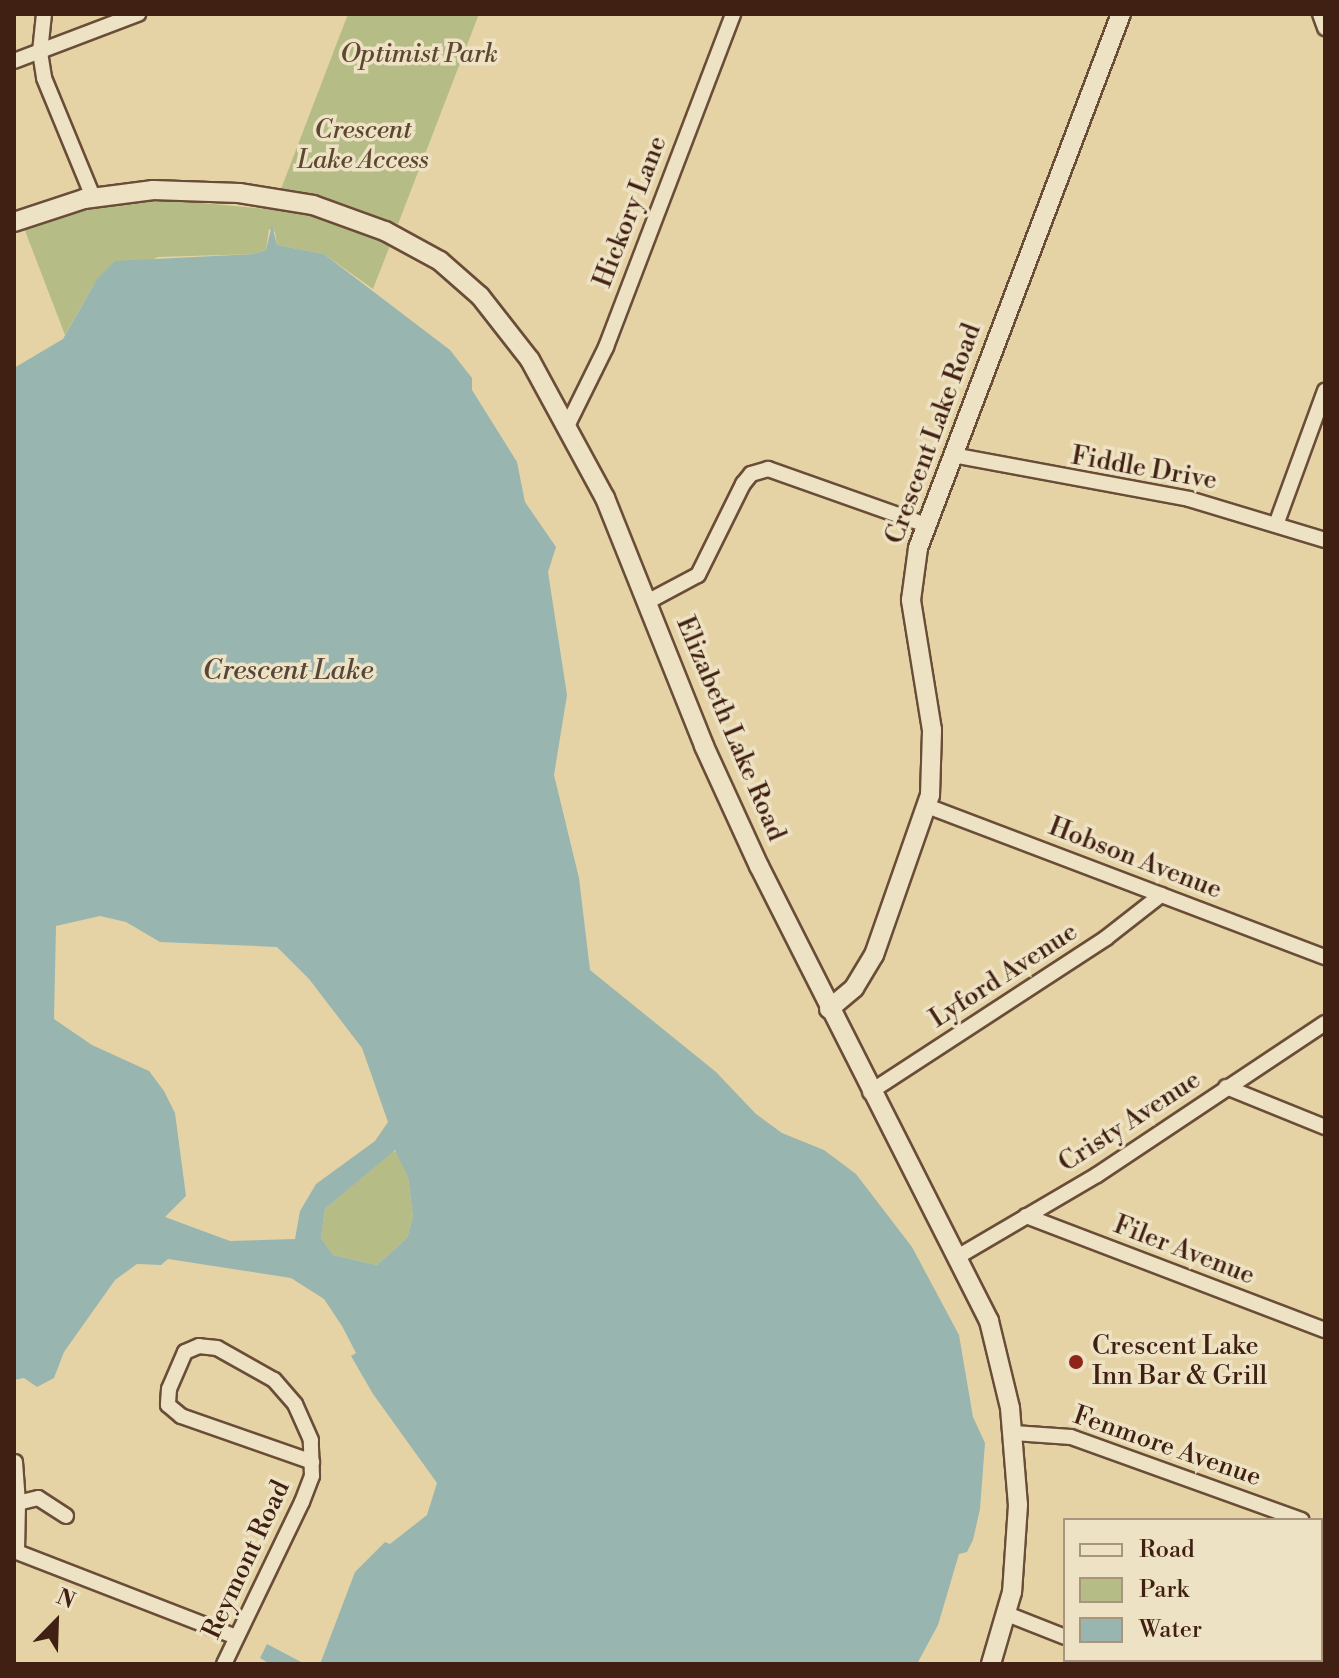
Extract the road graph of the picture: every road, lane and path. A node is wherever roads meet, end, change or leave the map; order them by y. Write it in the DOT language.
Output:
graph roads {
  1 [pos="44,14"];
  2 [pos="138,14"];
  3 [pos="733,14"];
  4 [pos="1121,14"];
  5 [pos="1320,14"];
  6 [pos="1325,28"];
  7 [pos="40,52"];
  8 [pos="14,61"];
  9 [pos="93,197"];
  10 [pos="14,222"];
  11 [pos="1325,391"];
  12 [pos="568,424"];
  13 [pos="952,455"];
  14 [pos="1277,522"];
  15 [pos="926,525"];
  16 [pos="1325,540"];
  17 [pos="649,601"];
  18 [pos="927,806"];
  19 [pos="1161,895"];
  20 [pos="1325,957"];
  21 [pos="829,1009"];
  22 [pos="1325,1023"];
  23 [pos="1226,1087"];
  24 [pos="870,1092"];
  25 [pos="1325,1127"];
  26 [pos="1026,1216"];
  27 [pos="959,1256"];
  28 [pos="1325,1330"];
  29 [pos="1014,1433"];
  30 [pos="15,1462"];
  31 [pos="312,1462"];
  32 [pos="18,1503"];
  33 [pos="66,1516"];
  34 [pos="1296,1518"];
  35 [pos="1007,1614"];
  36 [pos="1063,1636"];
  37 [pos="236,1637"];
  38 [pos="224,1664"];
  39 [pos="991,1664"];
  1 -- 7 [label="street"];
  2 -- 7 [label="street"];
  3 -- 12 [label="street, Hickory Lane"];
  4 -- 13 [label="street, Crescent Lake Road"];
  5 -- 6 [label="street"];
  7 -- 8 [label="street"];
  7 -- 9 [label="street"];
  9 -- 10 [label="street, Elizabeth Lake Road"];
  9 -- 12 [label="street, Elizabeth Lake Road"];
  11 -- 14 [label="street"];
  12 -- 17 [label="street, Elizabeth Lake Road"];
  13 -- 14 [label="street, Fiddle Drive"];
  13 -- 15 [label="street, Crescent Lake Road"];
  14 -- 16 [label="street, Fiddle Drive"];
  15 -- 17 [label="street"];
  15 -- 18 [label="street, Crescent Lake Road"];
  17 -- 21 [label="street, Elizabeth Lake Road"];
  18 -- 19 [label="street, Hobson Avenue"];
  18 -- 21 [label="street, Crescent Lake Road"];
  19 -- 20 [label="street, Hobson Avenue"];
  19 -- 24 [label="street, Lyford Avenue"];
  21 -- 24 [label="street, Elizabeth Lake Road"];
  22 -- 23 [label="street, Cristy Avenue"];
  23 -- 25 [label="street"];
  23 -- 26 [label="street, Cristy Avenue"];
  24 -- 27 [label="street, Elizabeth Lake Road"];
  26 -- 27 [label="street, Cristy Avenue"];
  26 -- 28 [label="street, Filer Avenue"];
  27 -- 29 [label="street, Elizabeth Lake Road"];
  29 -- 34 [label="street, Fenmore Avenue"];
  29 -- 35 [label="street, Elizabeth Lake Road"];
  30 -- 32 [label="street"];
  31 -- 31 [label="street, Reymont Road"];
  31 -- 37 [label="street, Reymont Road"];
  32 -- 33 [label="street"];
  32 -- 37 [label="street"];
  35 -- 36 [label="street"];
  35 -- 39 [label="street, Elizabeth Lake Road"];
  37 -- 38 [label="street, Reymont Road"];
}
